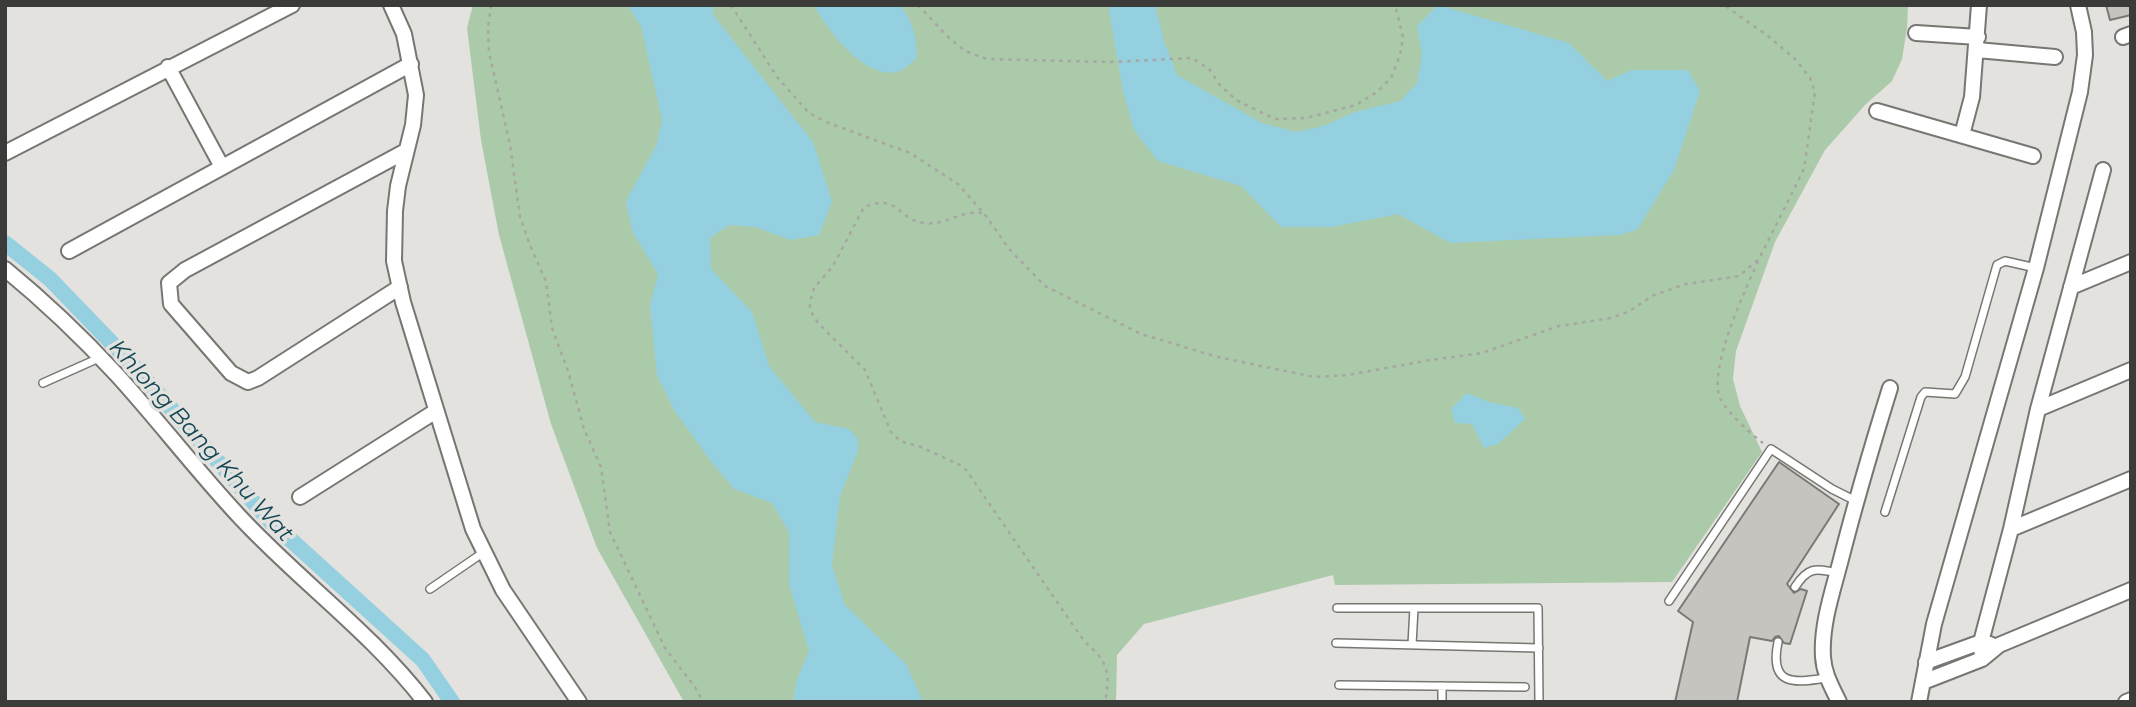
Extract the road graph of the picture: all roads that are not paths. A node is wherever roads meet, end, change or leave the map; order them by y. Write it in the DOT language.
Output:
graph roads {
  1 [pos="292,5"];
  2 [pos="391,5"];
  3 [pos="1979,5"];
  4 [pos="2078,5"];
  5 [pos="1916,33"];
  6 [pos="1978,43"];
  7 [pos="2054,57"];
  8 [pos="411,64"];
  9 [pos="168,67"];
  10 [pos="1877,111"];
  11 [pos="1962,135"];
  12 [pos="406,151"];
  13 [pos="5,153"];
  14 [pos="2034,156"];
  15 [pos="222,167"];
  16 [pos="2103,170"];
  17 [pos="69,251"];
  18 [pos="2131,261"];
  19 [pos="2036,268"];
  20 [pos="5,269"];
  21 [pos="400,287"];
  22 [pos="2071,287"];
  23 [pos="99,358"];
  24 [pos="2131,370"];
  25 [pos="43,383"];
  26 [pos="1890,388"];
  27 [pos="2038,409"];
  28 [pos="436,411"];
  29 [pos="2131,480"];
  30 [pos="300,497"];
  31 [pos="1856,500"];
  32 [pos="1885,512"];
  33 [pos="2011,529"];
  34 [pos="484,552"];
  35 [pos="1837,573"];
  36 [pos="1795,587"];
  37 [pos="430,589"];
  38 [pos="2131,590"];
  39 [pos="1669,601"];
  40 [pos="1337,608"];
  41 [pos="1414,608"];
  42 [pos="1778,642"];
  43 [pos="1981,642"];
  44 [pos="1336,643"];
  45 [pos="1412,645"];
  46 [pos="1998,645"];
  47 [pos="1539,648"];
  48 [pos="1982,659"];
  49 [pos="1926,662"];
  50 [pos="1827,678"];
  51 [pos="1923,682"];
  52 [pos="1339,685"];
  53 [pos="1442,686"];
  54 [pos="1525,687"];
  55 [pos="425,702"];
  56 [pos="579,702"];
  57 [pos="1442,702"];
  58 [pos="1539,702"];
  59 [pos="1839,702"];
  60 [pos="1919,702"];
  1 -- 9 [label="street"];
  2 -- 8 [label="street"];
  3 -- 6 [label="street"];
  4 -- 19 [label="street"];
  5 -- 6 [label="street"];
  6 -- 7 [label="street"];
  6 -- 11 [label="street"];
  8 -- 12 [label="street"];
  8 -- 15 [label="street"];
  9 -- 13 [label="street"];
  9 -- 15 [label="street"];
  10 -- 11 [label="street"];
  11 -- 14 [label="street"];
  12 -- 21 [label="street"];
  12 -- 21 [label="street"];
  15 -- 17 [label="street"];
  16 -- 22 [label="street"];
  18 -- 22 [label="street"];
  19 -- 32 [label="lane"];
  19 -- 49 [label="street"];
  20 -- 23 [label="street"];
  21 -- 28 [label="street"];
  22 -- 27 [label="street"];
  23 -- 25 [label="lane"];
  23 -- 55 [label="street"];
  24 -- 27 [label="street"];
  26 -- 31 [label="street"];
  27 -- 33 [label="street"];
  28 -- 30 [label="street"];
  28 -- 34 [label="street"];
  29 -- 33 [label="street"];
  31 -- 35 [label="street"];
  31 -- 39 [label="lane"];
  33 -- 43 [label="street"];
  34 -- 37 [label="lane"];
  34 -- 56 [label="street"];
  35 -- 36 [label="lane"];
  35 -- 50 [label="street"];
  38 -- 46 [label="street"];
  40 -- 41 [label="lane"];
  41 -- 45 [label="lane"];
  41 -- 47 [label="lane"];
  42 -- 50 [label="lane"];
  43 -- 46 [label="street"];
  43 -- 48 [label="street"];
  43 -- 49 [label="street"];
  44 -- 45 [label="lane"];
  45 -- 47 [label="lane"];
  46 -- 48 [label="street"];
  47 -- 58 [label="lane"];
  48 -- 51 [label="street"];
  49 -- 51 [label="street"];
  50 -- 59 [label="street"];
  51 -- 60 [label="street"];
  52 -- 53 [label="lane"];
  53 -- 54 [label="lane"];
  53 -- 57 [label="lane"];
}
